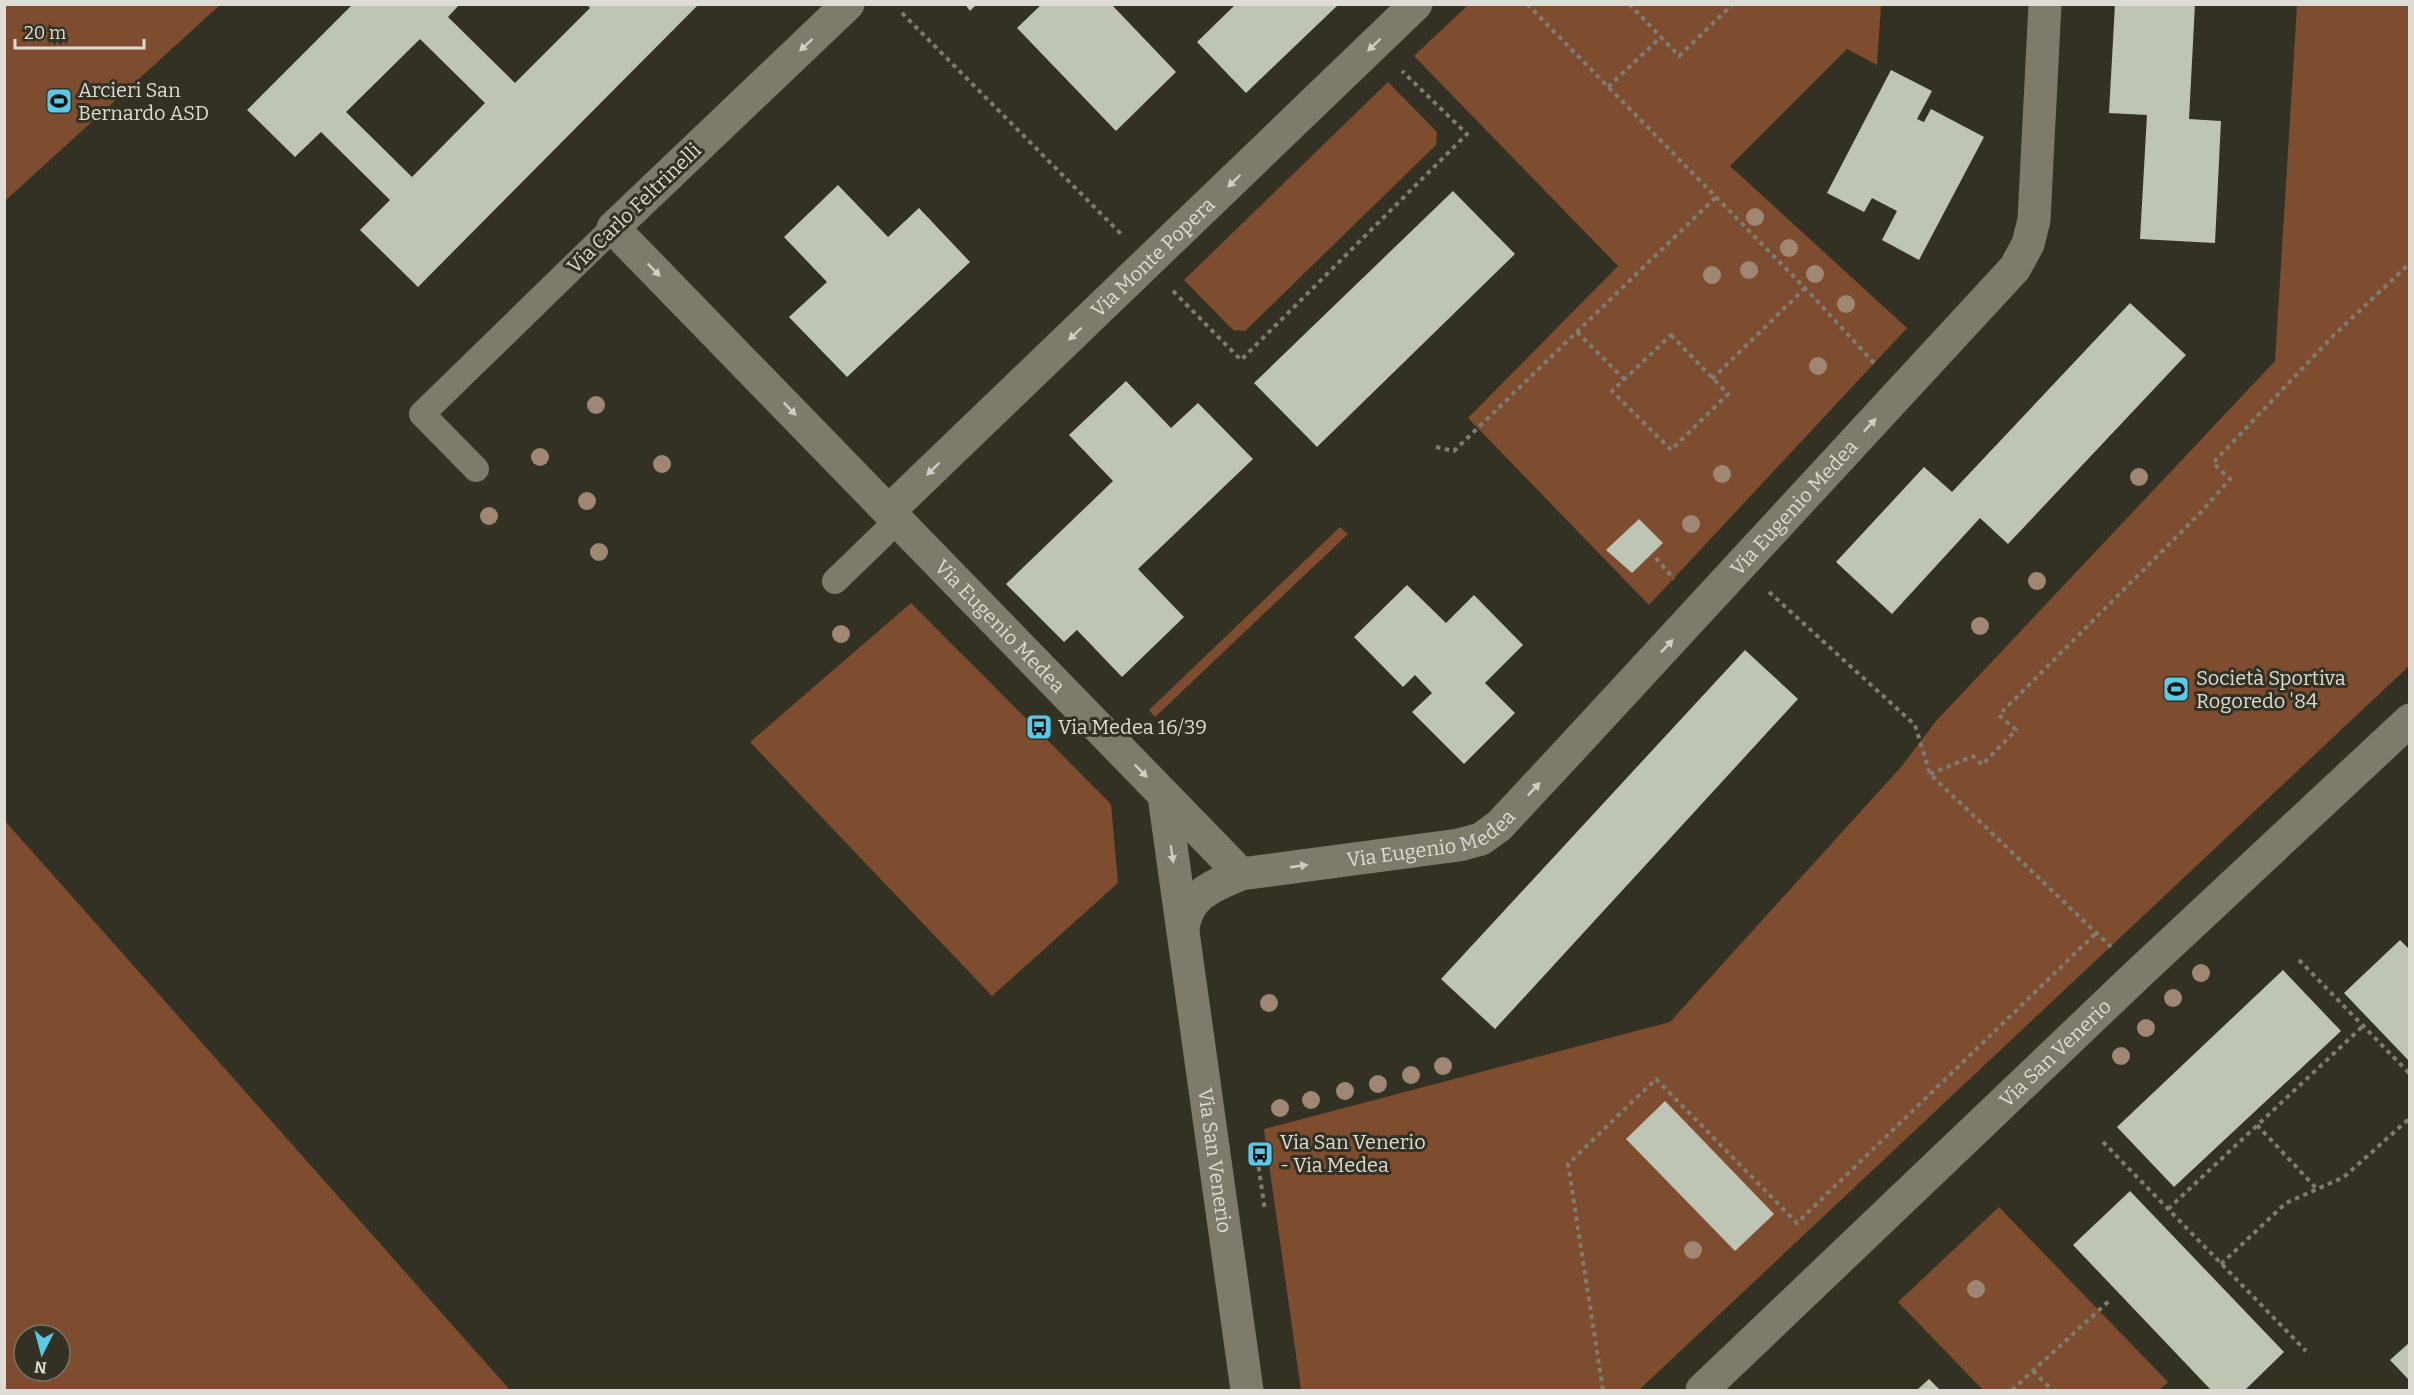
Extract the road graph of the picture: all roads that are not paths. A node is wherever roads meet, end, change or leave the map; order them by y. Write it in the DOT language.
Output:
graph roads {
  1 [pos="848,4"];
  2 [pos="1416,4"];
  3 [pos="2045,4"];
  4 [pos="613,228"];
  5 [pos="476,469"];
  6 [pos="894,516"];
  7 [pos="835,581"];
  8 [pos="2409,720"];
  9 [pos="1164,796"];
  10 [pos="1241,874"];
  11 [pos="1183,929"];
  12 [pos="1247,1390"];
  13 [pos="1702,1390"];
  1 -- 4 [label="street, Via Carlo Feltrinelli, one-way"];
  2 -- 6 [label="street, Via Monte Popera, one-way"];
  10 -- 3 [label="street, Via Eugenio Medea, one-way"];
  4 -- 5 [label="lane, Via Carlo Feltrinelli"];
  4 -- 6 [label="street, Via Eugenio Medea, one-way"];
  6 -- 7 [label="lane"];
  6 -- 9 [label="street, Via Eugenio Medea, one-way"];
  8 -- 13 [label="street, Via San Venerio"];
  9 -- 10 [label="street, Via Eugenio Medea"];
  9 -- 11 [label="street, Via San Venerio, one-way"];
  10 -- 11 [label="street, Via San Venerio"];
  11 -- 12 [label="street, Via San Venerio"];
}
